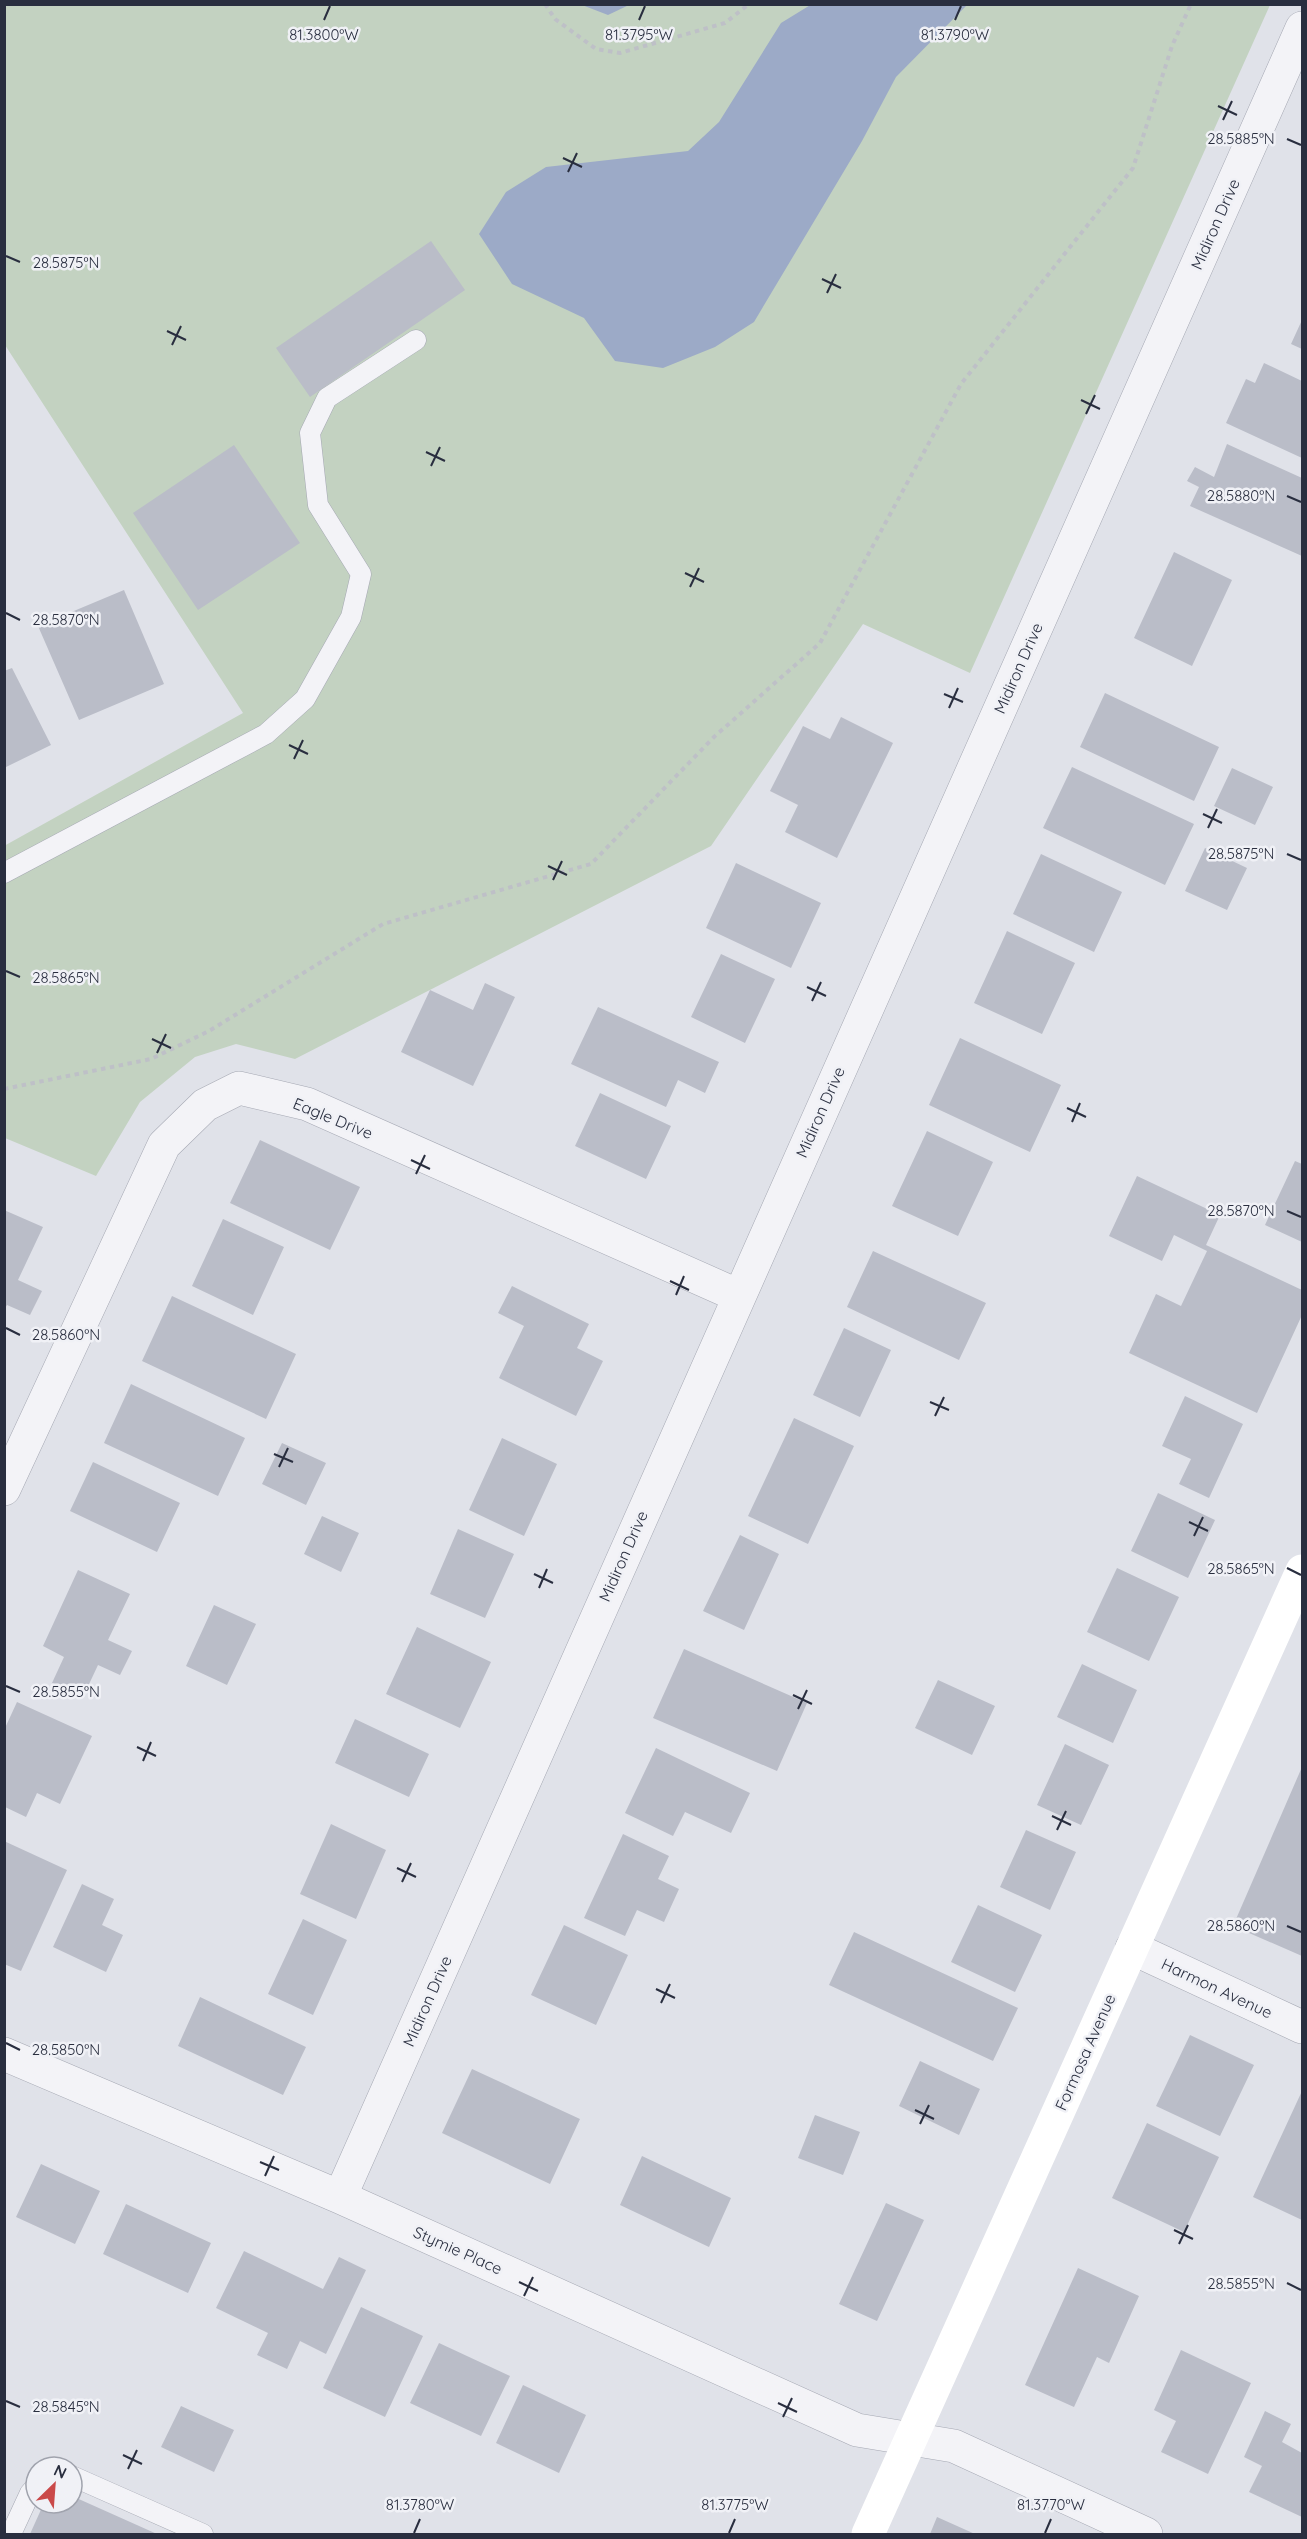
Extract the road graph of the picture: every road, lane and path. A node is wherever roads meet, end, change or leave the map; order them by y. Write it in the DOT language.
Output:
graph roads {
  1 [pos="546,4"];
  2 [pos="749,4"];
  3 [pos="1191,4"];
  4 [pos="1302,28"];
  5 [pos="416,340"];
  6 [pos="4,873"];
  7 [pos="4,1089"];
  8 [pos="739,1296"];
  9 [pos="7,1474"];
  10 [pos="1302,1571"];
  11 [pos="1132,1948"];
  12 [pos="1302,2027"];
  13 [pos="4,2054"];
  14 [pos="340,2197"];
  15 [pos="912,2437"];
  16 [pos="84,2481"];
  17 [pos="24,2506"];
  18 [pos="11,2535"];
  19 [pos="203,2535"];
  20 [pos="868,2535"];
  21 [pos="1146,2535"];
  1 -- 2 [label="path"];
  3 -- 7 [label="path"];
  4 -- 8 [label="street, Midiron Drive"];
  5 -- 6 [label="lane"];
  8 -- 9 [label="street, Eagle Drive"];
  8 -- 14 [label="street, Midiron Drive"];
  10 -- 11 [label="street, Formosa Avenue"];
  11 -- 12 [label="street, Harmon Avenue"];
  11 -- 15 [label="street, Formosa Avenue"];
  13 -- 14 [label="street, Stymie Place"];
  14 -- 15 [label="street, Stymie Place"];
  15 -- 20 [label="street, Formosa Avenue"];
  15 -- 21 [label="street, Stymie Place"];
  16 -- 19 [label="lane"];
  17 -- 18 [label="lane"];
}
